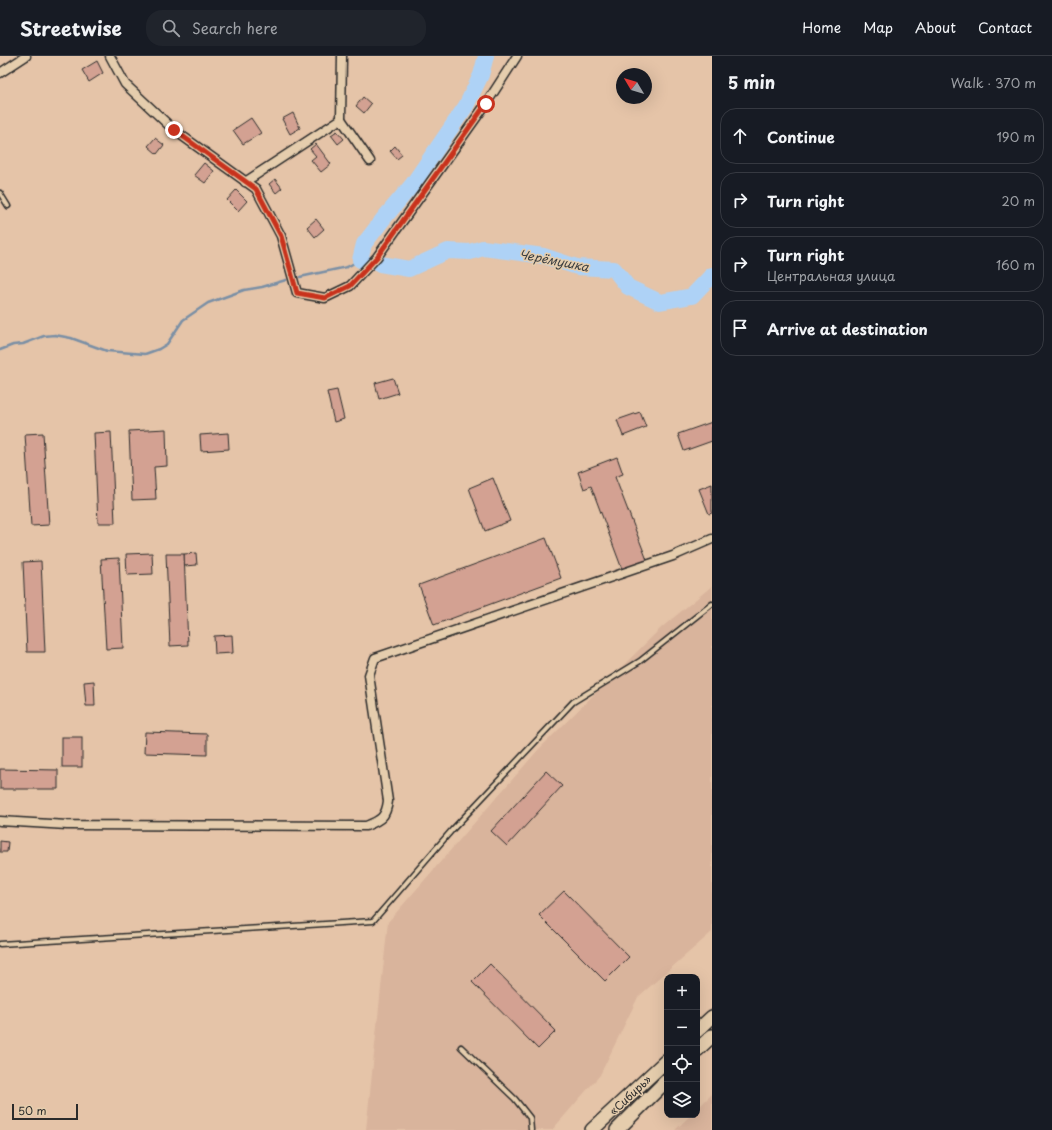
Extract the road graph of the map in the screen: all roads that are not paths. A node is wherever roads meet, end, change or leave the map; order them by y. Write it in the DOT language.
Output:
graph roads {
  1 [pos="26,56"];
  2 [pos="110,56"];
  3 [pos="342,56"];
  4 [pos="517,56"];
  5 [pos="0,73"];
  6 [pos="341,119"];
  7 [pos="370,161"];
  8 [pos="245,182"];
  9 [pos="0,193"];
  10 [pos="8,206"];
  11 [pos="712,539"];
  12 [pos="712,604"];
  13 [pos="0,821"];
  14 [pos="0,944"];
  15 [pos="712,1017"];
  16 [pos="700,1028"];
  17 [pos="712,1036"];
  18 [pos="461,1047"];
  19 [pos="700,1047"];
  20 [pos="664,1063"];
  21 [pos="665,1082"];
  22 [pos="531,1130"];
  23 [pos="592,1130"];
  24 [pos="618,1130"];
  1 -- 5 [label="street"];
  2 -- 8 [label="street"];
  3 -- 6 [label="street"];
  4 -- 8 [label="street"];
  6 -- 7 [label="street"];
  6 -- 8 [label="street"];
  9 -- 10 [label="lane"];
  11 -- 13 [label="street"];
  12 -- 14 [label="lane"];
  15 -- 16 [label="highway"];
  17 -- 19 [label="highway"];
  18 -- 22 [label="lane"];
  20 -- 23 [label="highway, «Сибирь»"];
  21 -- 24 [label="highway, «Сибирь»"];
}
